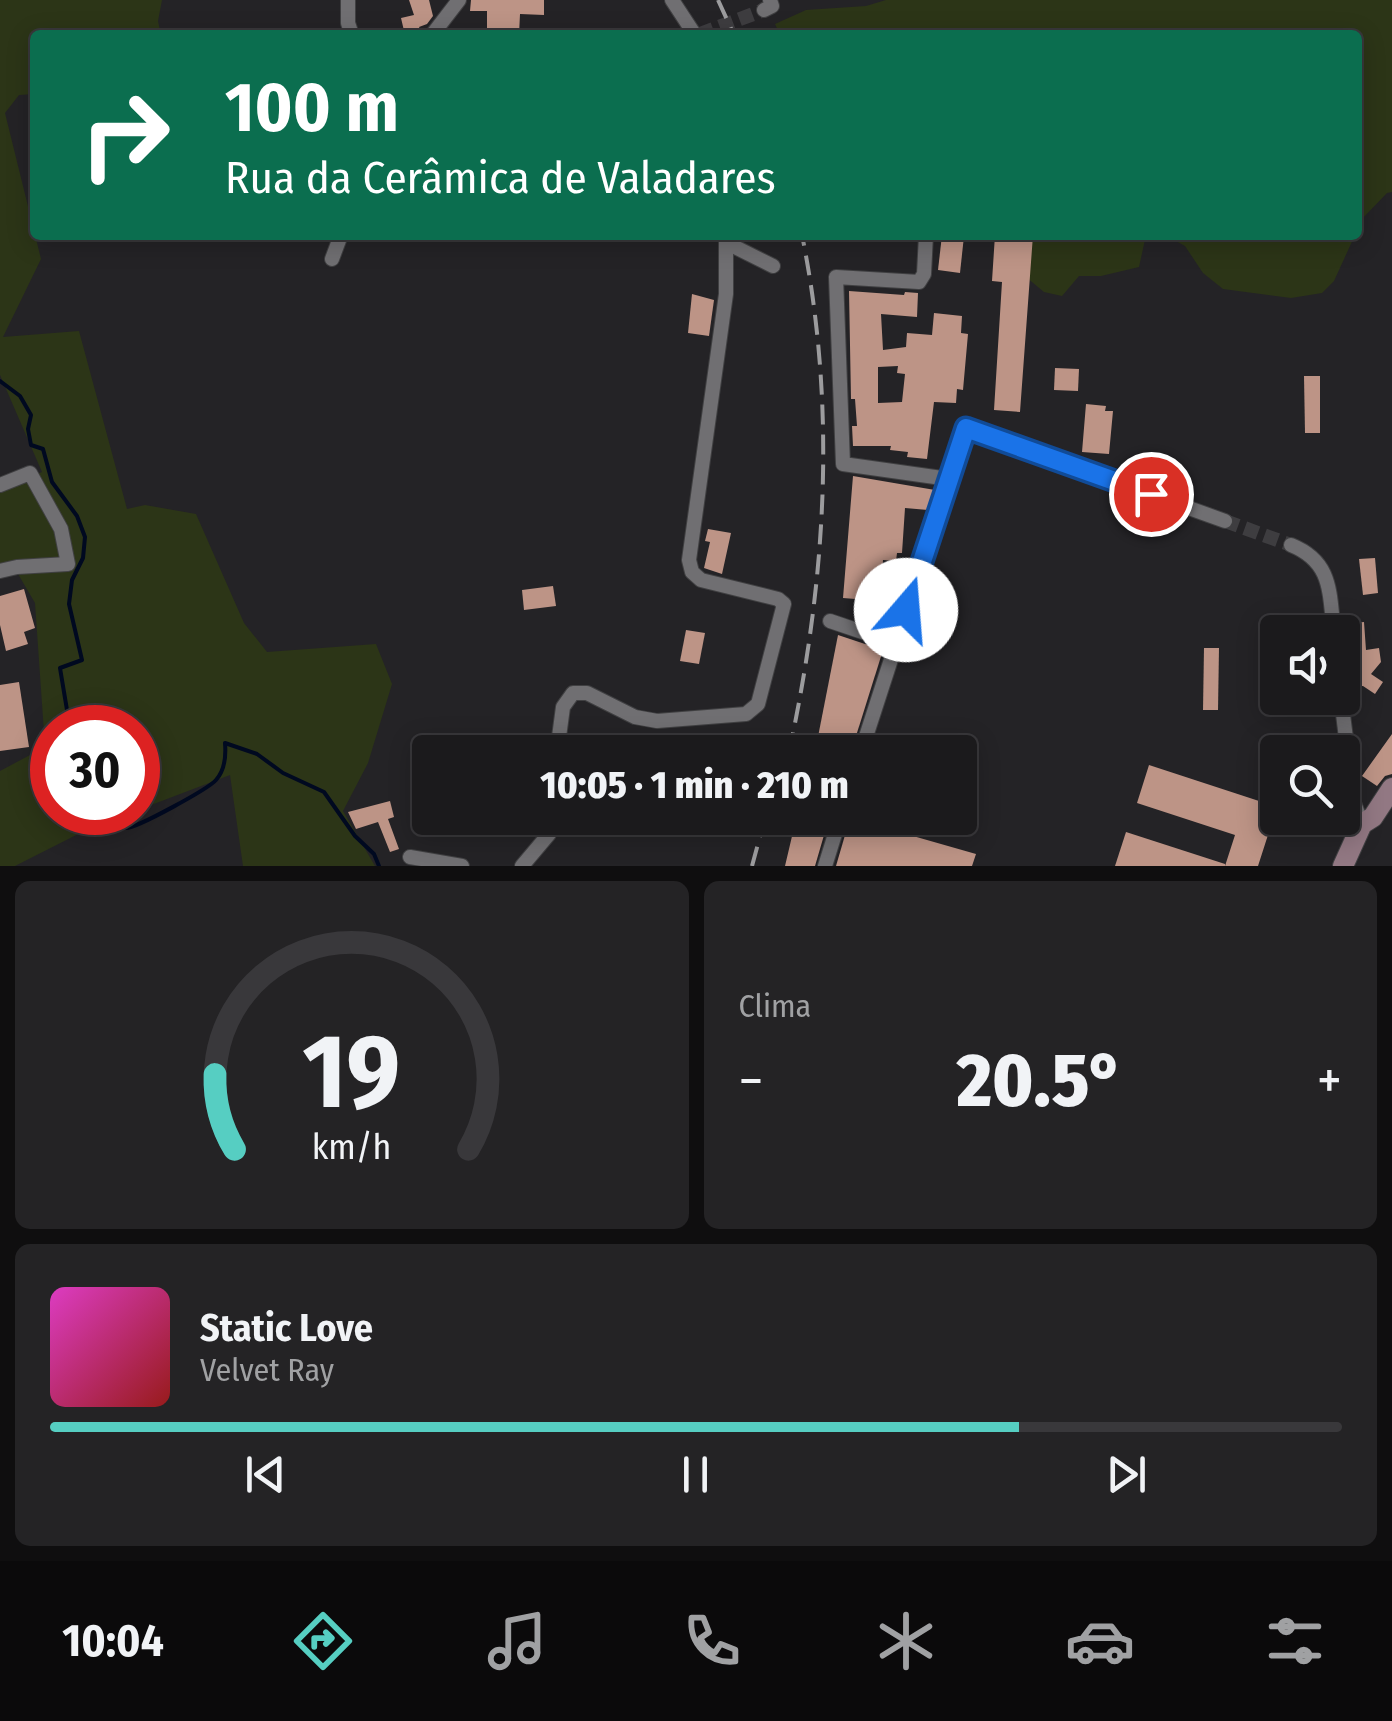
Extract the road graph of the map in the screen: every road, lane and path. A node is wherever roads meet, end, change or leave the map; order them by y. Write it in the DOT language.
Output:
graph roads {
  1 [pos="348,0"];
  2 [pos="459,0"];
  3 [pos="672,0"];
  4 [pos="350,30"];
  5 [pos="436,30"];
  6 [pos="694,30"];
  7 [pos="339,240"];
  8 [pos="726,240"];
  9 [pos="728,240"];
  10 [pos="926,240"];
  11 [pos="332,259"];
  12 [pos="774,266"];
  13 [pos="948,479"];
  14 [pos="0,485"];
  15 [pos="1224,521"];
  16 [pos="1291,546"];
  17 [pos="0,571"];
  18 [pos="1332,615"];
  19 [pos="830,621"];
  20 [pos="896,642"];
  21 [pos="1344,715"];
  22 [pos="559,735"];
  23 [pos="866,735"];
  24 [pos="1392,788"];
  25 [pos="1362,824"];
  26 [pos="548,835"];
  27 [pos="835,835"];
  28 [pos="410,858"];
  29 [pos="462,866"];
  30 [pos="522,866"];
  31 [pos="825,866"];
  32 [pos="1342,866"];
  1 -- 4 [label="street"];
  2 -- 5 [label="street"];
  3 -- 6 [label="street"];
  7 -- 11 [label="street"];
  8 -- 22 [label="street"];
  9 -- 12 [label="street"];
  10 -- 13 [label="street"];
  13 -- 15 [label="street"];
  13 -- 20 [label="street"];
  14 -- 17 [label="street"];
  16 -- 18 [label="street"];
  19 -- 20 [label="street"];
  20 -- 23 [label="street"];
  21 -- 25 [label="street"];
  24 -- 25 [label="main road"];
  25 -- 32 [label="main road"];
  26 -- 30 [label="street"];
  27 -- 31 [label="street"];
  28 -- 29 [label="street"];
}
